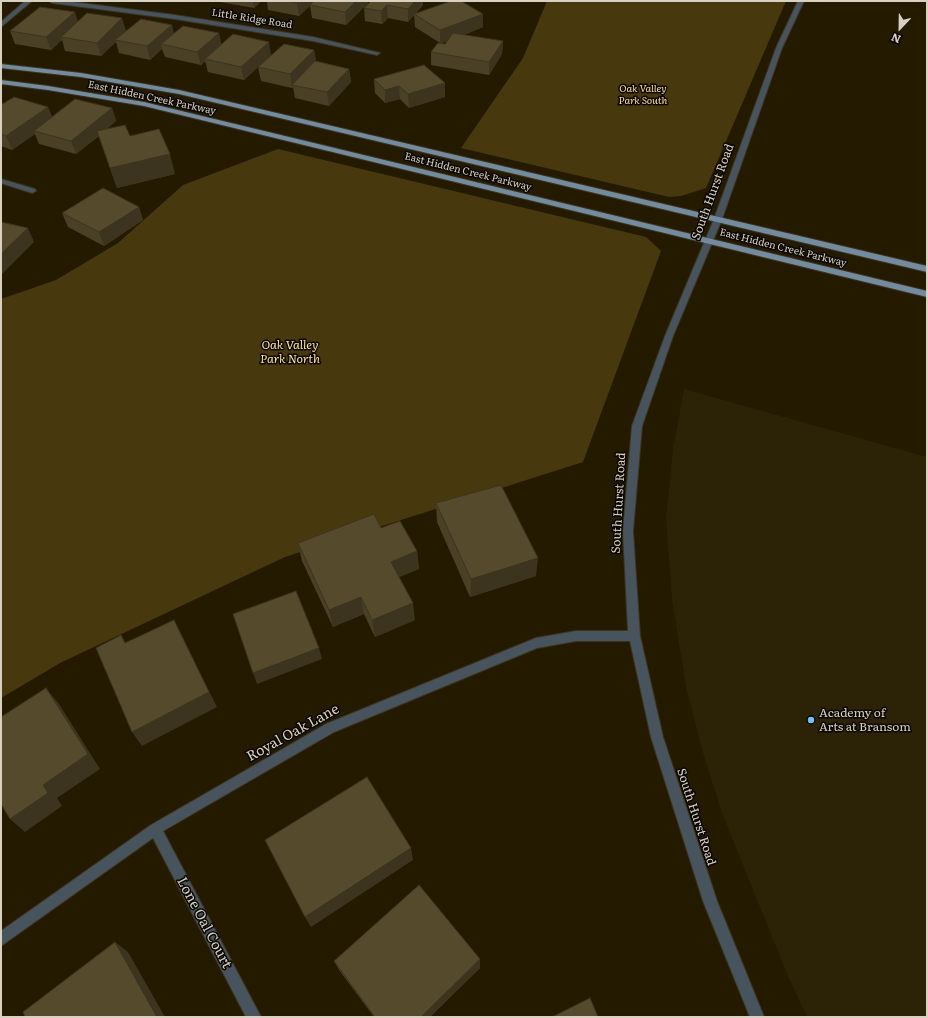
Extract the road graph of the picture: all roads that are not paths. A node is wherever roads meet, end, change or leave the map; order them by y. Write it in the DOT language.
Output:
graph roads {
  1 [pos="29,1"];
  2 [pos="52,1"];
  3 [pos="801,1"];
  4 [pos="1,25"];
  5 [pos="377,54"];
  6 [pos="1,66"];
  7 [pos="1,82"];
  8 [pos="1,181"];
  9 [pos="32,191"];
  10 [pos="718,219"];
  11 [pos="710,240"];
  12 [pos="927,269"];
  13 [pos="927,294"];
  14 [pos="634,636"];
  15 [pos="155,829"];
  16 [pos="1,939"];
  17 [pos="254,1017"];
  18 [pos="757,1017"];
  1 -- 4 [label="street"];
  2 -- 5 [label="street, Little Ridge Road"];
  3 -- 10 [label="street, South Hurst Road"];
  6 -- 10 [label="main road, East Hidden Creek Parkway"];
  7 -- 11 [label="main road, East Hidden Creek Parkway"];
  8 -- 9 [label="street"];
  10 -- 11 [label="street, South Hurst Road"];
  10 -- 12 [label="main road, East Hidden Creek Parkway"];
  11 -- 13 [label="main road, East Hidden Creek Parkway"];
  11 -- 14 [label="street, South Hurst Road"];
  14 -- 15 [label="street, Royal Oak Lane"];
  14 -- 18 [label="street, South Hurst Road"];
  15 -- 16 [label="street, Royal Oak Lane"];
  15 -- 17 [label="street, Lone Oal Court"];
}
